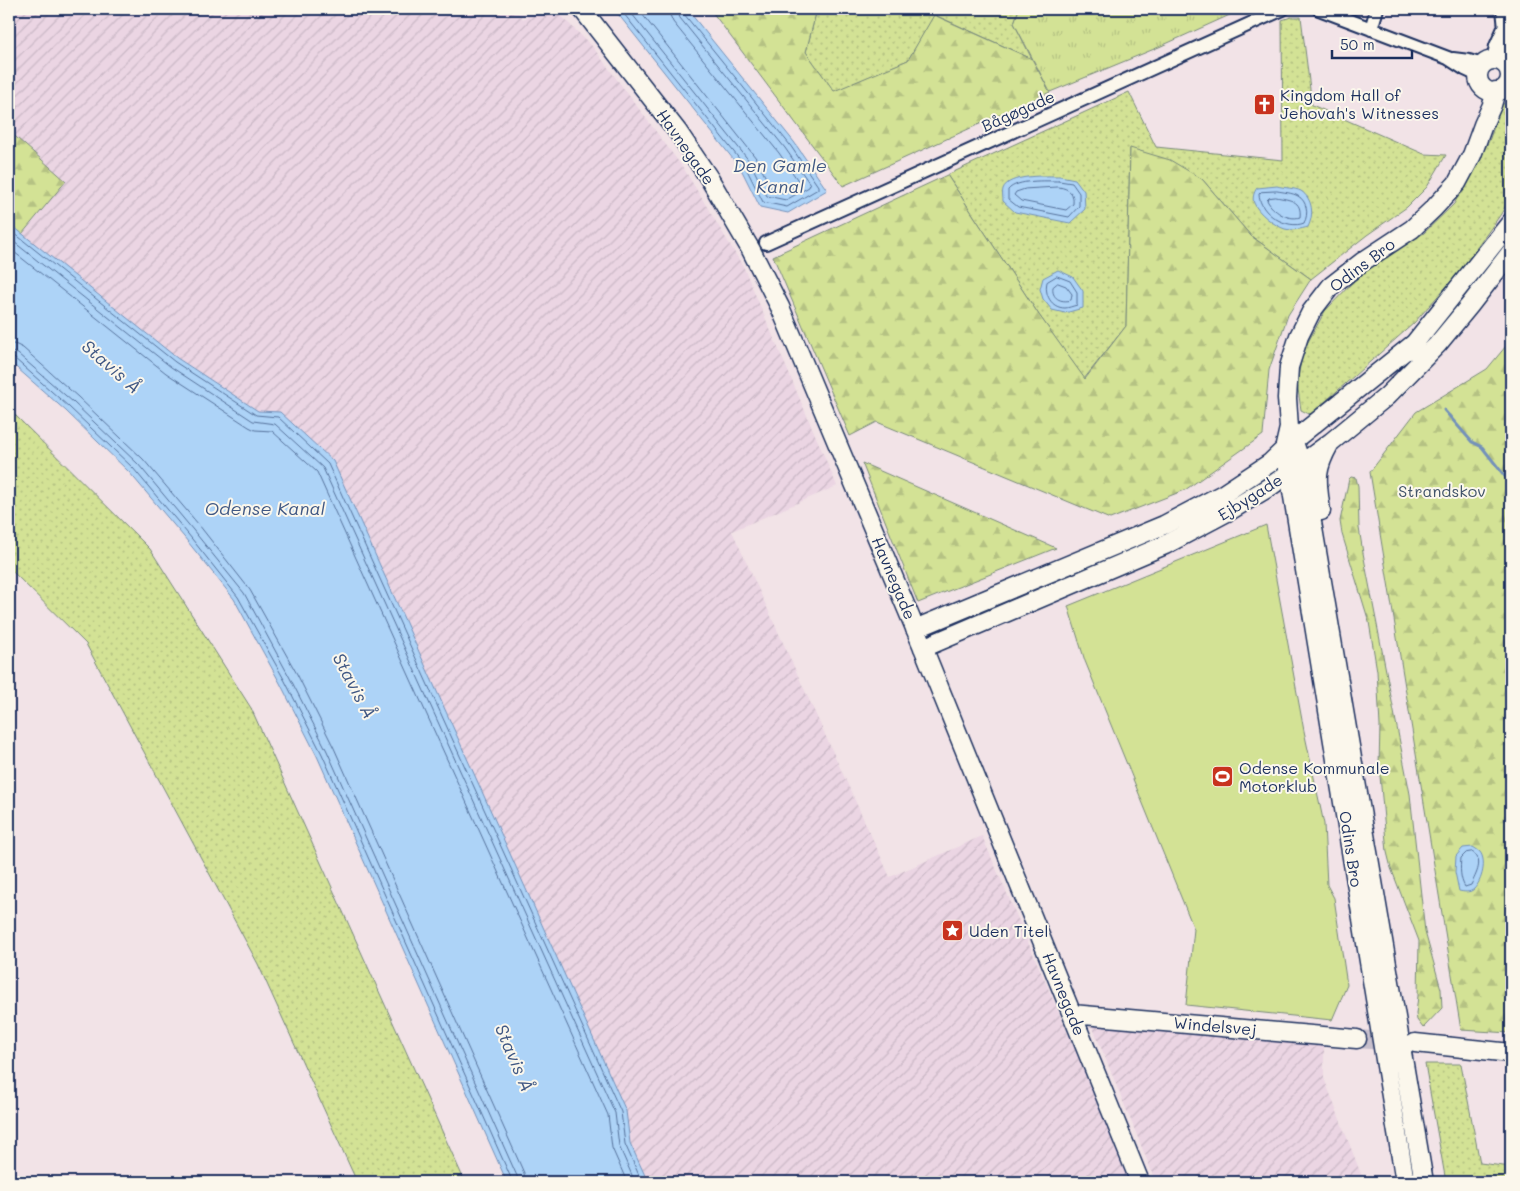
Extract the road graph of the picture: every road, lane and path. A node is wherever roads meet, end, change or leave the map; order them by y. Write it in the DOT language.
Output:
graph roads {
  1 [pos="582,9"];
  2 [pos="1284,9"];
  3 [pos="1318,9"];
  4 [pos="1377,9"];
  5 [pos="1503,9"];
  6 [pos="1371,28"];
  7 [pos="1498,76"];
  8 [pos="1511,222"];
  9 [pos="766,243"];
  10 [pos="1511,252"];
  11 [pos="1331,442"];
  12 [pos="1292,451"];
  13 [pos="1328,615"];
  14 [pos="916,629"];
  15 [pos="923,648"];
  16 [pos="1072,1014"];
  17 [pos="1357,1039"];
  18 [pos="1415,1043"];
  19 [pos="1511,1053"];
  20 [pos="1140,1182"];
  21 [pos="1405,1182"];
  22 [pos="1424,1182"];
  1 -- 14 [label="street, Havnegade"];
  2 -- 9 [label="street, Bågøgade"];
  3 -- 6 [label="street"];
  4 -- 6 [label="street"];
  5 -- 7 [label="street"];
  6 -- 7 [label="street"];
  7 -- 12 [label="street, Odins Bro"];
  8 -- 12 [label="street"];
  10 -- 11 [label="street, Ejbygade"];
  11 -- 12 [label="street, Ejbygade"];
  11 -- 13 [label="street"];
  12 -- 13 [label="street, Odins Bro"];
  12 -- 14 [label="street, Ejbygade"];
  12 -- 15 [label="street, Ejbygade"];
  12 -- 21 [label="street, Odins Bro"];
  13 -- 22 [label="street, Odins Bro"];
  14 -- 15 [label="street, Havnegade"];
  15 -- 16 [label="street, Havnegade"];
  16 -- 17 [label="street, Windelsvej"];
  16 -- 20 [label="street, Havnegade"];
  18 -- 19 [label="street"];
}
